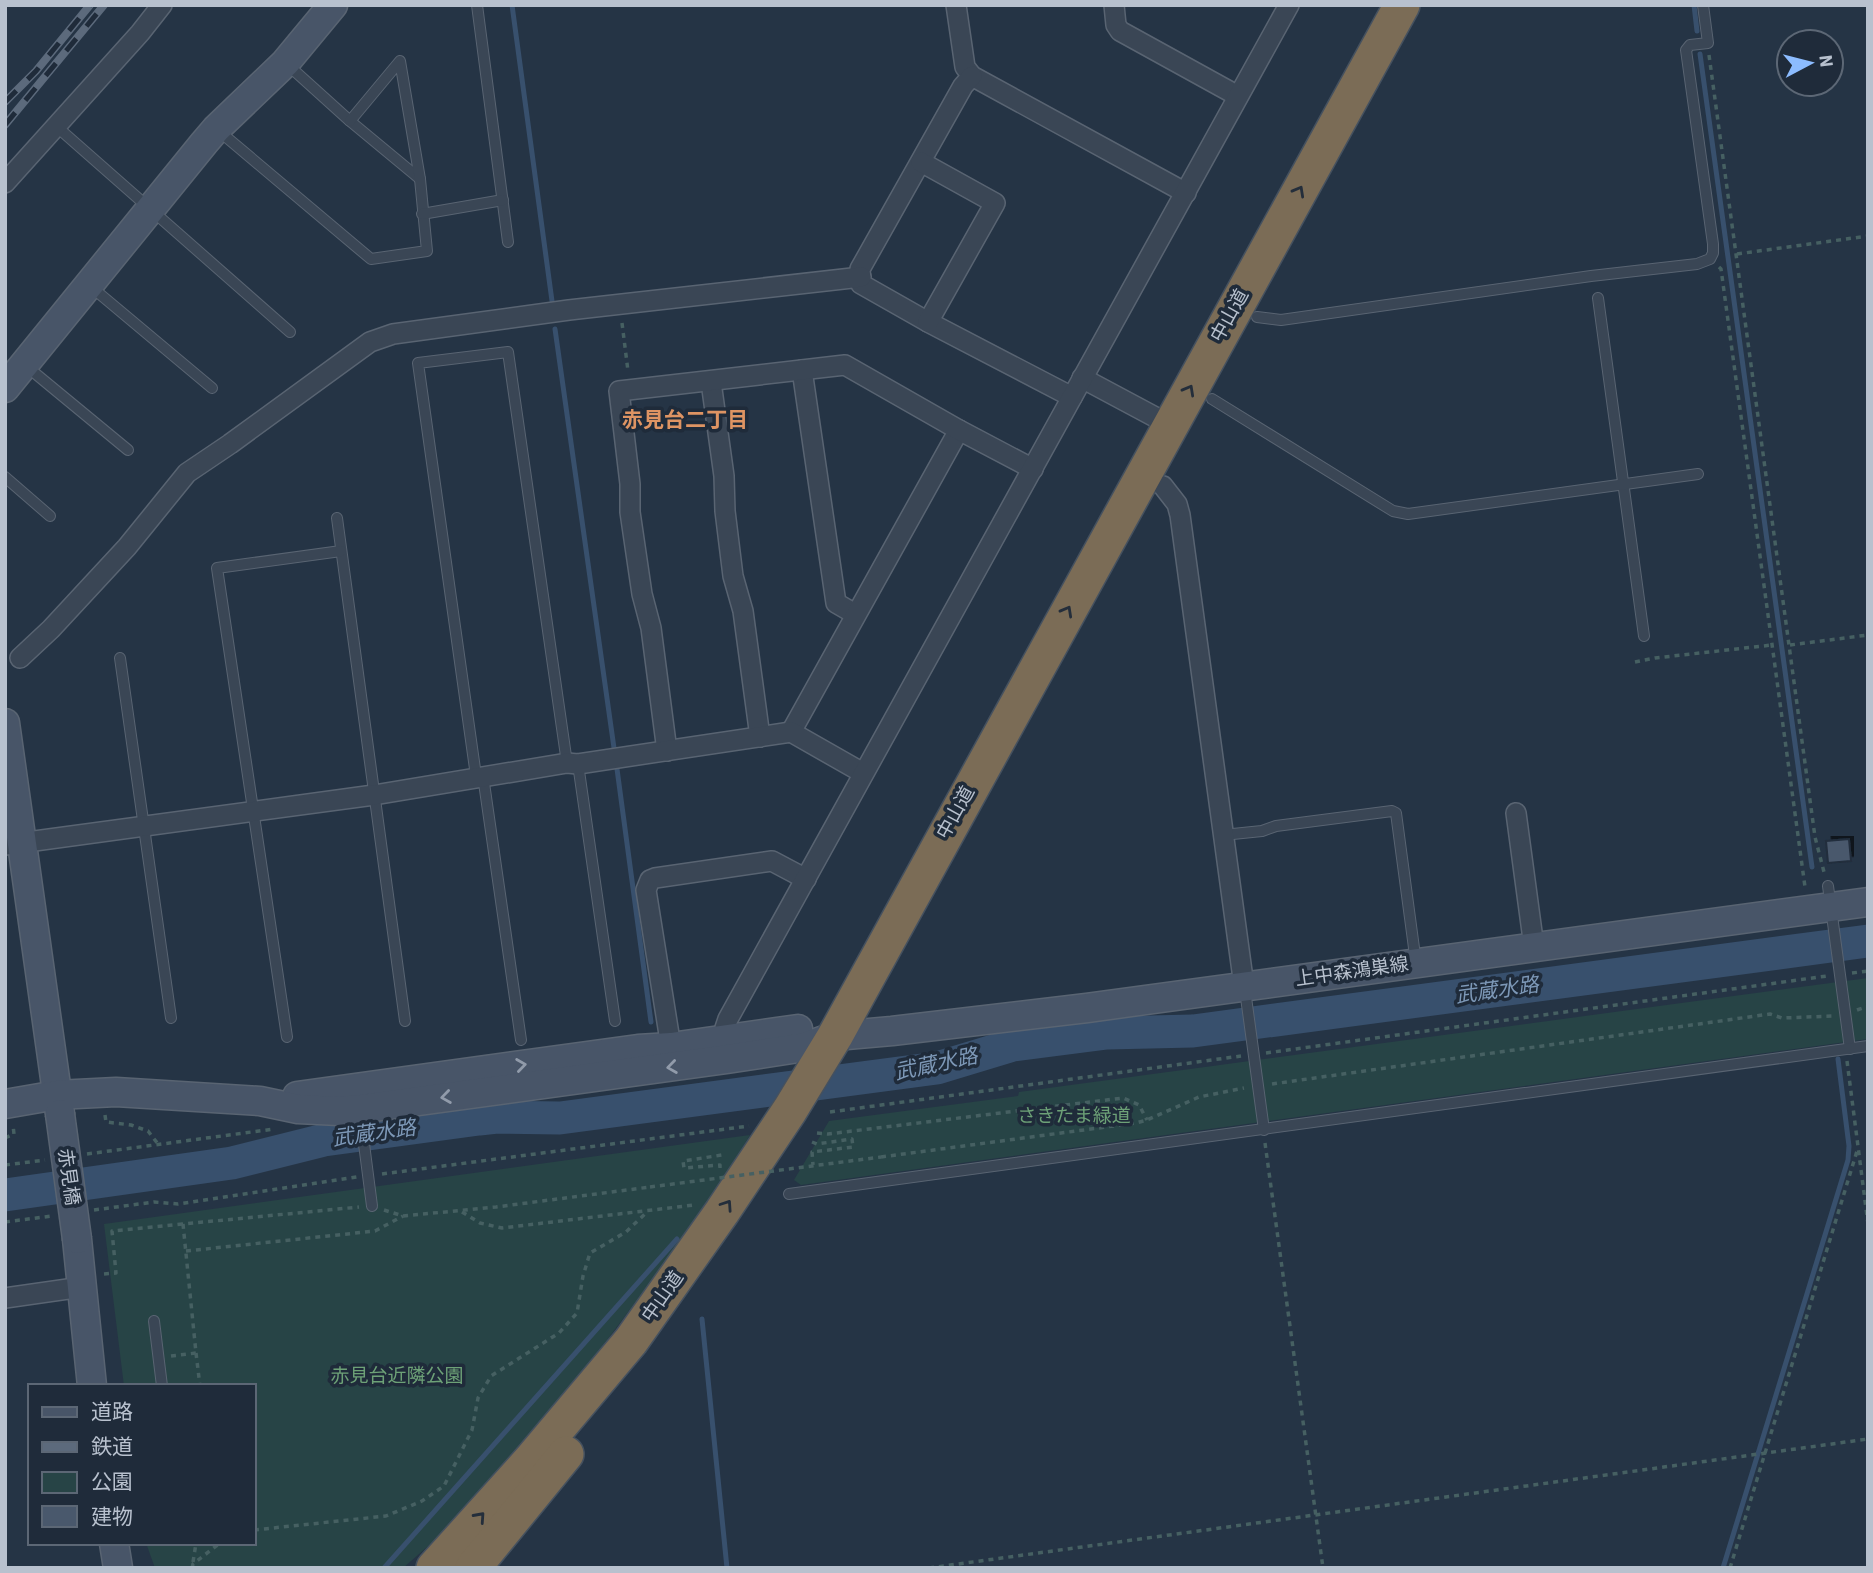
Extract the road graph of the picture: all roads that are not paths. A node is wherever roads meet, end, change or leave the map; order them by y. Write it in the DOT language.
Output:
graph roads {
  1 [pos="162,5"];
  2 [pos="333,5"];
  3 [pos="477,5"];
  4 [pos="956,5"];
  5 [pos="1114,5"];
  6 [pos="1289,5"];
  7 [pos="1402,5"];
  8 [pos="1426,5"];
  9 [pos="1703,5"];
  10 [pos="285,63"];
  11 [pos="972,76"];
  12 [pos="1238,96"];
  13 [pos="350,121"];
  14 [pos="56,126"];
  15 [pos="216,129"];
  16 [pos="921,162"];
  17 [pos="420,179"];
  18 [pos="5,184"];
  19 [pos="1186,192"];
  20 [pos="503,200"];
  21 [pos="151,208"];
  22 [pos="422,214"];
  23 [pos="509,242"];
  24 [pos="860,277"];
  25 [pos="89,285"];
  26 [pos="1598,299"];
  27 [pos="1257,317"];
  28 [pos="928,322"];
  29 [pos="290,332"];
  30 [pos="24,365"];
  31 [pos="802,370"];
  32 [pos="1082,378"];
  33 [pos="711,382"];
  34 [pos="5,388"];
  35 [pos="212,388"];
  36 [pos="1072,397"];
  37 [pos="1212,399"];
  38 [pos="1170,425"];
  39 [pos="959,430"];
  40 [pos="128,450"];
  41 [pos="1033,469"];
  42 [pos="1698,474"];
  43 [pos="5,477"];
  44 [pos="1623,485"];
  45 [pos="1163,486"];
  46 [pos="50,516"];
  47 [pos="337,518"];
  48 [pos="341,551"];
  49 [pos="855,614"];
  50 [pos="1644,636"];
  51 [pos="20,658"];
  52 [pos="120,658"];
  53 [pos="5,723"];
  54 [pos="791,732"];
  55 [pos="760,737"];
  56 [pos="667,751"];
  57 [pos="572,763"];
  58 [pos="863,773"];
  59 [pos="480,776"];
  60 [pos="374,795"];
  61 [pos="254,811"];
  62 [pos="1517,813"];
  63 [pos="143,827"];
  64 [pos="1223,835"];
  65 [pos="14,844"];
  66 [pos="806,878"];
  67 [pos="1868,902"];
  68 [pos="1830,905"];
  69 [pos="1534,947"];
  70 [pos="1416,963"];
  71 [pos="1245,995"];
  72 [pos="171,1018"];
  73 [pos="405,1021"];
  74 [pos="615,1021"];
  75 [pos="287,1037"];
  76 [pos="521,1040"];
  77 [pos="841,1046"];
  78 [pos="1868,1046"];
  79 [pos="671,1047"];
  80 [pos="726,1049"];
  81 [pos="1850,1049"];
  82 [pos="58,1104"];
  83 [pos="360,1107"];
  84 [pos="8,1111"];
  85 [pos="813,1115"];
  86 [pos="1264,1130"];
  87 [pos="789,1194"];
  88 [pos="372,1206"];
  89 [pos="92,1281"];
  90 [pos="5,1298"];
  91 [pos="154,1321"];
  92 [pos="92,1384"];
  93 [pos="162,1384"];
  94 [pos="114,1545"];
  95 [pos="118,1568"];
  96 [pos="434,1568"];
  97 [pos="473,1568"];
  1 -- 14 [label="street"];
  2 -- 10 [label="street"];
  3 -- 20 [label="lane"];
  4 -- 11 [label="street"];
  5 -- 12 [label="street"];
  6 -- 12 [label="street"];
  38 -- 7 [label="highway, 中山道, one-way"];
  8 -- 27 [label="highway, 中山道"];
  9 -- 27 [label="lane"];
  10 -- 13 [label="lane"];
  10 -- 15 [label="street"];
  11 -- 16 [label="street"];
  11 -- 19 [label="street"];
  12 -- 19 [label="street"];
  13 -- 17 [label="lane"];
  13 -- 17 [label="lane"];
  14 -- 18 [label="street"];
  14 -- 21 [label="lane"];
  15 -- 21 [label="street"];
  15 -- 22 [label="lane"];
  16 -- 24 [label="street"];
  16 -- 28 [label="street"];
  17 -- 22 [label="lane"];
  19 -- 32 [label="street"];
  20 -- 22 [label="lane"];
  20 -- 23 [label="lane"];
  21 -- 25 [label="street"];
  21 -- 29 [label="lane"];
  24 -- 28 [label="street"];
  24 -- 51 [label="street"];
  25 -- 30 [label="street"];
  25 -- 35 [label="lane"];
  26 -- 44 [label="lane"];
  27 -- 37 [label="highway, 中山道"];
  28 -- 36 [label="street"];
  30 -- 34 [label="street"];
  30 -- 40 [label="lane"];
  31 -- 33 [label="street"];
  31 -- 39 [label="street"];
  31 -- 49 [label="street"];
  32 -- 36 [label="street"];
  32 -- 38 [label="street"];
  33 -- 55 [label="street"];
  33 -- 56 [label="street"];
  36 -- 41 [label="street"];
  37 -- 44 [label="lane"];
  37 -- 45 [label="highway, 中山道"];
  77 -- 38 [label="highway, 中山道, one-way"];
  39 -- 41 [label="street"];
  39 -- 49 [label="street"];
  41 -- 58 [label="street"];
  42 -- 44 [label="lane"];
  43 -- 46 [label="lane"];
  44 -- 50 [label="lane"];
  45 -- 64 [label="street"];
  45 -- 77 [label="highway, 中山道"];
  47 -- 48 [label="lane"];
  48 -- 60 [label="lane"];
  48 -- 61 [label="lane"];
  49 -- 54 [label="street"];
  52 -- 63 [label="lane"];
  53 -- 65 [label="street, 赤見橋"];
  54 -- 55 [label="street"];
  54 -- 58 [label="street"];
  55 -- 56 [label="street"];
  56 -- 57 [label="street"];
  57 -- 59 [label="street"];
  57 -- 59 [label="lane"];
  57 -- 74 [label="lane"];
  58 -- 66 [label="street"];
  59 -- 60 [label="street"];
  59 -- 76 [label="lane"];
  60 -- 61 [label="street"];
  60 -- 73 [label="lane"];
  61 -- 63 [label="street"];
  61 -- 75 [label="lane"];
  62 -- 69 [label="street"];
  63 -- 65 [label="street"];
  63 -- 72 [label="lane"];
  64 -- 70 [label="lane"];
  64 -- 71 [label="street"];
  65 -- 82 [label="street, 赤見橋"];
  66 -- 79 [label="street"];
  66 -- 80 [label="street"];
  67 -- 68 [label="street, 上中森鴻巣線"];
  68 -- 69 [label="street, 上中森鴻巣線"];
  68 -- 81 [label="lane"];
  69 -- 70 [label="street, 上中森鴻巣線"];
  70 -- 71 [label="street, 上中森鴻巣線"];
  71 -- 77 [label="street, 上中森鴻巣線"];
  71 -- 86 [label="lane"];
  77 -- 80 [label="street, 上中森鴻巣線"];
  77 -- 85 [label="highway, 中山道"];
  78 -- 81 [label="lane"];
  79 -- 80 [label="street"];
  83 -- 79 [label="street, one-way"];
  80 -- 83 [label="street, one-way"];
  81 -- 86 [label="lane"];
  82 -- 83 [label="street"];
  82 -- 84 [label="street"];
  82 -- 89 [label="street, 赤見橋, bridge"];
  83 -- 88 [label="lane"];
  96 -- 85 [label="highway, 中山道, one-way"];
  85 -- 97 [label="highway, 中山道"];
  86 -- 87 [label="lane"];
  89 -- 90 [label="street"];
  89 -- 92 [label="street, 赤見橋"];
  91 -- 93 [label="lane"];
  94 -- 95 [label="street"];
}
